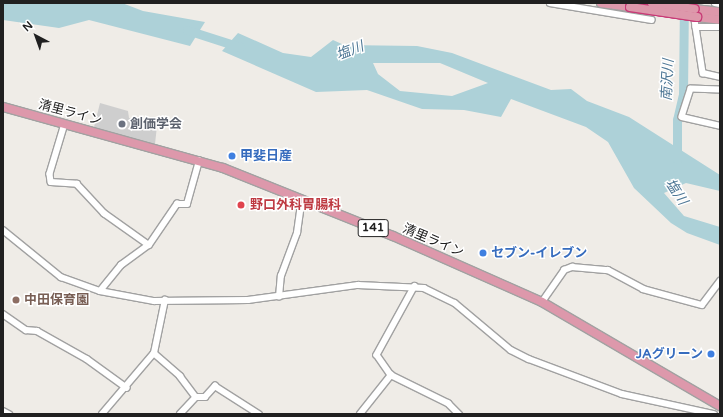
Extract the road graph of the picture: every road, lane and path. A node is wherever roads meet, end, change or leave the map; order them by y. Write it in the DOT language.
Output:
graph roads {
  1 [pos="550,3"];
  2 [pos="601,3"];
  3 [pos="652,3"];
  4 [pos="715,3"];
  5 [pos="720,4"];
  6 [pos="695,10"];
  7 [pos="720,12"];
  8 [pos="652,20"];
  9 [pos="720,20"];
  10 [pos="696,27"];
  11 [pos="720,27"];
  12 [pos="720,77"];
  13 [pos="720,90"];
  14 [pos="3,107"];
  15 [pos="65,124"];
  16 [pos="720,126"];
  17 [pos="199,161"];
  18 [pos="302,199"];
  19 [pos="3,230"];
  20 [pos="149,245"];
  21 [pos="720,281"];
  22 [pos="415,286"];
  23 [pos="100,291"];
  24 [pos="279,297"];
  25 [pos="165,300"];
  26 [pos="542,302"];
  27 [pos="3,314"];
  28 [pos="154,353"];
  29 [pos="391,375"];
  30 [pos="127,388"];
  31 [pos="196,397"];
  32 [pos="720,406"];
  33 [pos="3,411"];
  34 [pos="9,414"];
  35 [pos="102,414"];
  36 [pos="180,414"];
  37 [pos="259,414"];
  38 [pos="360,414"];
  39 [pos="459,414"];
  40 [pos="714,414"];
  1 -- 8 [label="street"];
  2 -- 6 [label="highway, bridge"];
  3 -- 6 [label="highway, bridge"];
  4 -- 5 [label="street"];
  6 -- 7 [label="highway"];
  6 -- 9 [label="highway"];
  6 -- 10 [label="street"];
  10 -- 11 [label="street"];
  10 -- 12 [label="street"];
  13 -- 16 [label="street"];
  14 -- 15 [label="highway, 清里ライン / 141"];
  15 -- 17 [label="highway, 清里ライン / 141"];
  15 -- 20 [label="street"];
  17 -- 18 [label="highway, 清里ライン / 141"];
  17 -- 20 [label="street"];
  18 -- 24 [label="street"];
  18 -- 26 [label="highway, 清里ライン / 141"];
  19 -- 23 [label="street"];
  20 -- 23 [label="street"];
  21 -- 26 [label="street"];
  22 -- 24 [label="street"];
  22 -- 29 [label="street"];
  22 -- 40 [label="street"];
  23 -- 25 [label="street"];
  24 -- 25 [label="street"];
  25 -- 28 [label="street"];
  26 -- 32 [label="highway, 清里ライン / 141"];
  27 -- 30 [label="street"];
  28 -- 30 [label="street"];
  28 -- 31 [label="street"];
  29 -- 38 [label="street"];
  29 -- 39 [label="street"];
  30 -- 35 [label="street"];
  31 -- 36 [label="street"];
  31 -- 37 [label="street"];
  33 -- 34 [label="street"];
}
